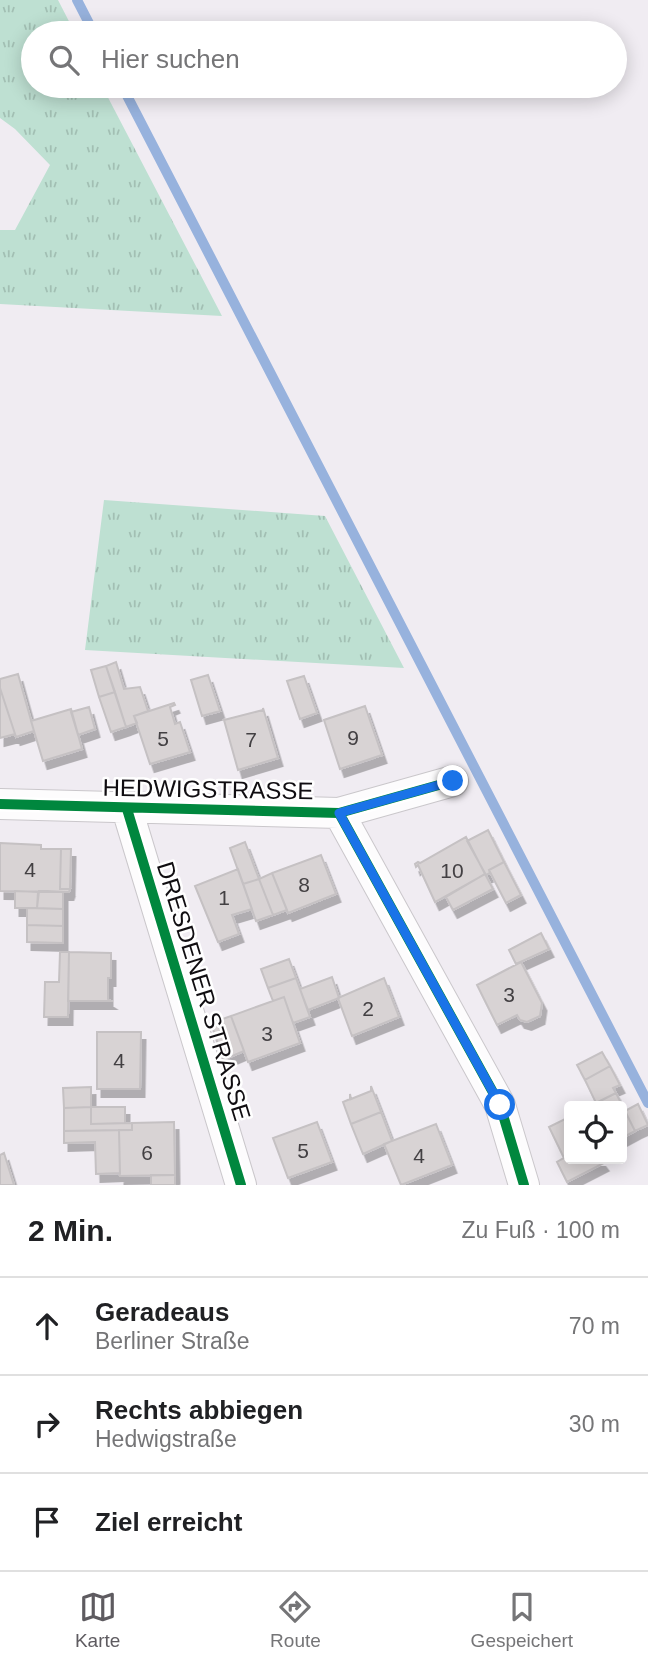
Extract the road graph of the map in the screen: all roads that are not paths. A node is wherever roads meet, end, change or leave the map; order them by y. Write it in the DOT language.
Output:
graph roads {
  1 [pos="453,781"];
  2 [pos="0,804"];
  3 [pos="127,809"];
  4 [pos="339,813"];
  5 [pos="241,1185"];
  6 [pos="524,1185"];
  1 -- 4 [label="street, HEDWIGSTRASSE"];
  2 -- 3 [label="street, HEDWIGSTRASSE"];
  3 -- 4 [label="street, HEDWIGSTRASSE"];
  3 -- 5 [label="street, DRESDENER STRASSE"];
  4 -- 6 [label="street"];
}
